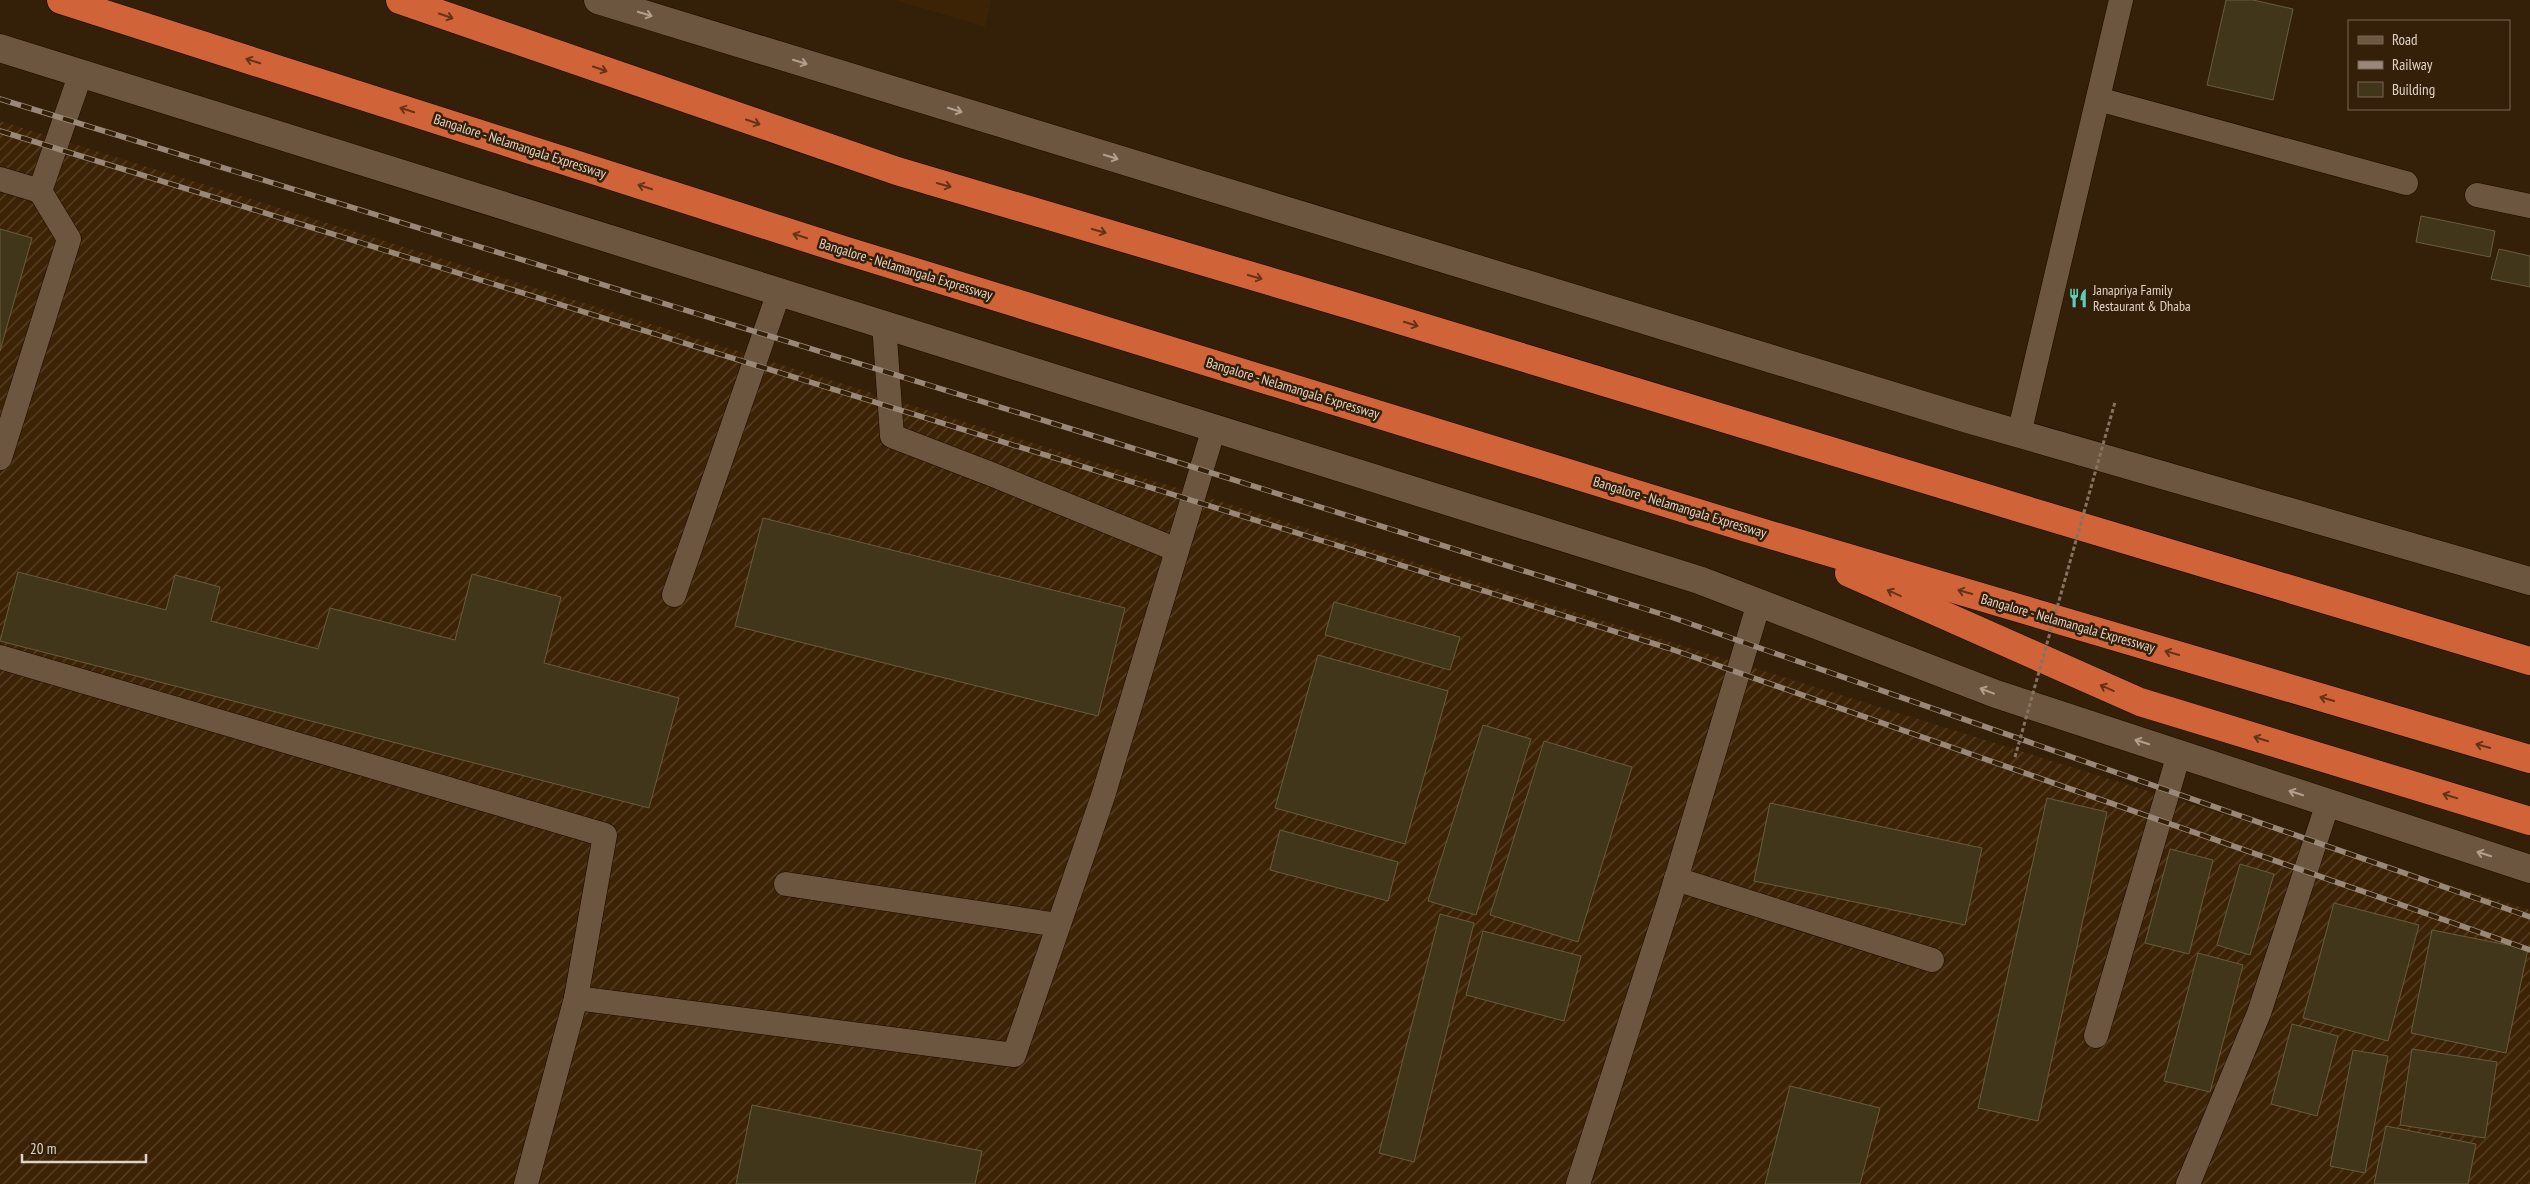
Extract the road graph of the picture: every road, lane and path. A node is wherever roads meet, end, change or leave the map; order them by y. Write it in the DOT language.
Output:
graph roads {
  1 [pos="61,0"];
  2 [pos="400,0"];
  3 [pos="598,0"];
  4 [pos="2121,0"];
  5 [pos="0,48"];
  6 [pos="81,74"];
  7 [pos="2098,99"];
  8 [pos="0,179"];
  9 [pos="2406,183"];
  10 [pos="40,191"];
  11 [pos="2477,195"];
  12 [pos="2530,206"];
  13 [pos="779,292"];
  14 [pos="884,324"];
  15 [pos="2115,402"];
  16 [pos="1214,428"];
  17 [pos="2019,434"];
  18 [pos="0,458"];
  19 [pos="1747,528"];
  20 [pos="1177,550"];
  21 [pos="2530,581"];
  22 [pos="674,595"];
  23 [pos="1759,603"];
  24 [pos="0,657"];
  25 [pos="2530,661"];
  26 [pos="2179,754"];
  27 [pos="2015,757"];
  28 [pos="2530,759"];
  29 [pos="2328,803"];
  30 [pos="2530,821"];
  31 [pos="2530,869"];
  32 [pos="1676,879"];
  33 [pos="786,884"];
  34 [pos="1058,925"];
  35 [pos="1932,960"];
  36 [pos="576,998"];
  37 [pos="2096,1036"];
  38 [pos="526,1184"];
  39 [pos="1578,1184"];
  40 [pos="2188,1184"];
  19 -- 1 [label="highway, Bangalore - Nelamangala Expressway, one-way"];
  2 -- 25 [label="highway, one-way"];
  3 -- 17 [label="street, one-way"];
  4 -- 7 [label="lane"];
  5 -- 6 [label="street"];
  6 -- 10 [label="lane"];
  6 -- 13 [label="street"];
  7 -- 9 [label="lane"];
  7 -- 17 [label="lane"];
  8 -- 10 [label="lane"];
  10 -- 18 [label="lane"];
  11 -- 12 [label="lane"];
  13 -- 14 [label="street"];
  13 -- 22 [label="lane"];
  14 -- 16 [label="street"];
  14 -- 20 [label="lane"];
  15 -- 27 [label="path, bridge"];
  16 -- 20 [label="lane"];
  16 -- 23 [label="street"];
  17 -- 21 [label="street"];
  28 -- 19 [label="highway, Bangalore - Nelamangala Expressway, one-way"];
  30 -- 19 [label="highway, one-way"];
  20 -- 34 [label="lane"];
  26 -- 23 [label="street, one-way"];
  23 -- 32 [label="lane"];
  24 -- 36 [label="lane"];
  29 -- 26 [label="street, one-way"];
  26 -- 37 [label="lane"];
  31 -- 29 [label="street, one-way"];
  29 -- 40 [label="lane"];
  32 -- 35 [label="lane"];
  32 -- 39 [label="lane"];
  33 -- 34 [label="lane"];
  34 -- 36 [label="lane"];
  36 -- 38 [label="lane"];
}
